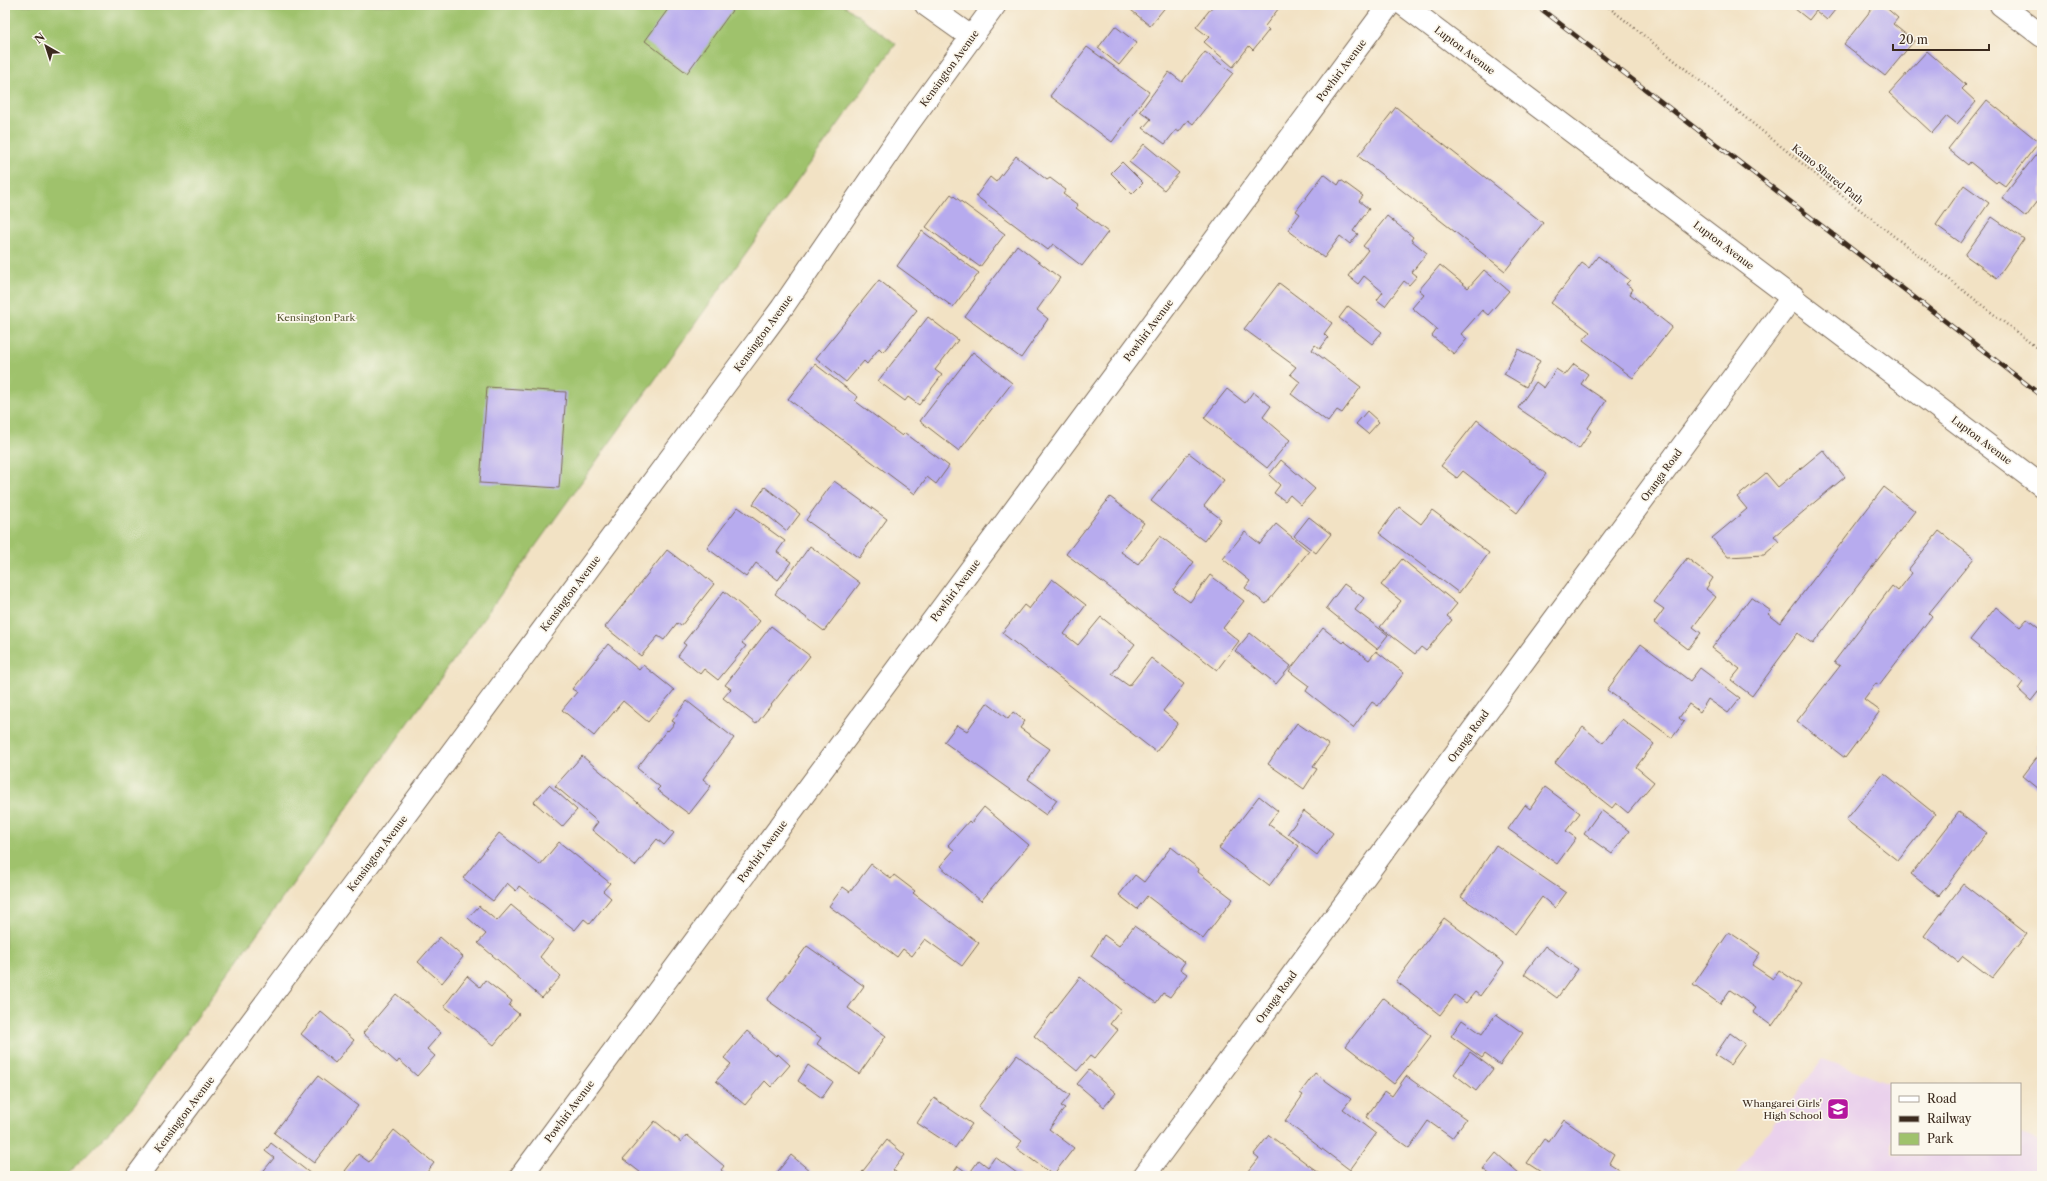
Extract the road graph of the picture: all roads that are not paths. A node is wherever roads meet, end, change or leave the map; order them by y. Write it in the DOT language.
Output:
graph roads {
  1 [pos="926,5"];
  2 [pos="995,5"];
  3 [pos="1389,5"];
  4 [pos="1404,5"];
  5 [pos="2001,5"];
  6 [pos="2042,36"];
  7 [pos="971,37"];
  8 [pos="1793,296"];
  9 [pos="2042,486"];
  10 [pos="137,1176"];
  11 [pos="521,1176"];
  12 [pos="1144,1176"];
  1 -- 7 [label="street"];
  2 -- 7 [label="street, Kensington Avenue"];
  3 -- 11 [label="street, Powhiri Avenue"];
  4 -- 8 [label="street, Lupton Avenue"];
  5 -- 6 [label="street"];
  7 -- 10 [label="street, Kensington Avenue"];
  8 -- 9 [label="street, Lupton Avenue"];
  8 -- 12 [label="street, Oranga Road"];
}
